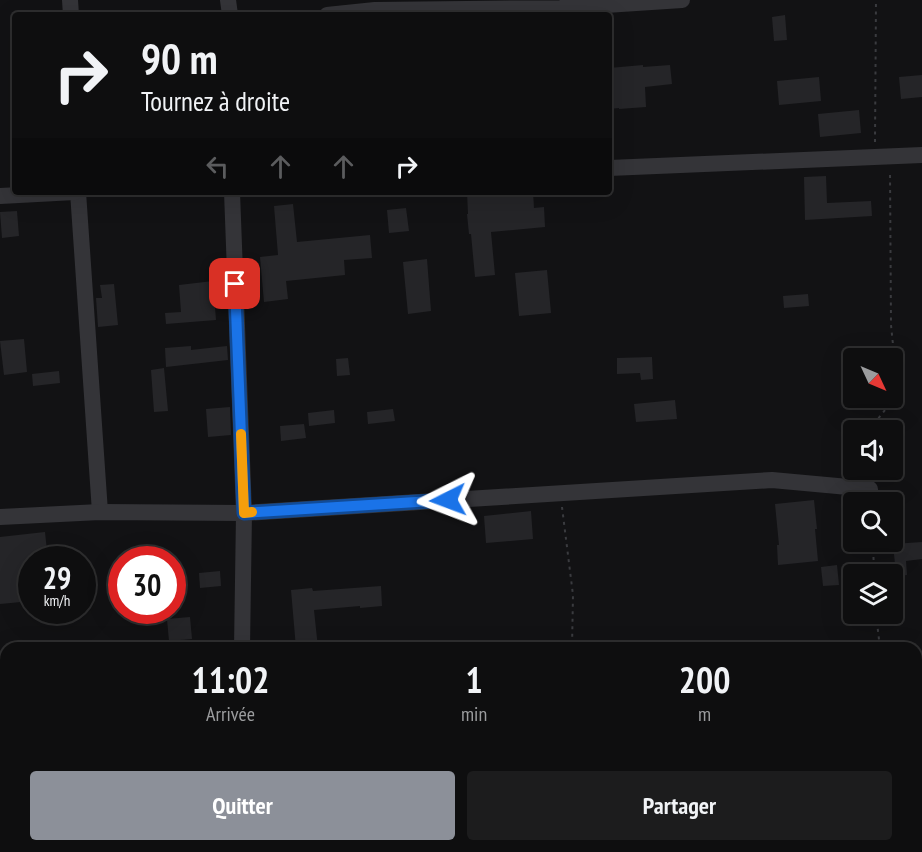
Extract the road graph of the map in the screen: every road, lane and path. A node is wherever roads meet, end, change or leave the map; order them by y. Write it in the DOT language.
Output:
graph roads {
  1 [pos="682,0"];
  2 [pos="876,0"];
  3 [pos="356,12"];
  4 [pos="922,155"];
  5 [pos="883,157"];
  6 [pos="612,168"];
  7 [pos="19,195"];
  8 [pos="77,195"];
  9 [pos="232,195"];
  10 [pos="0,196"];
  11 [pos="877,420"];
  12 [pos="870,489"];
  13 [pos="561,493"];
  14 [pos="100,512"];
  15 [pos="244,513"];
  16 [pos="0,517"];
  17 [pos="877,624"];
  18 [pos="242,642"];
  19 [pos="572,642"];
  20 [pos="878,642"];
  1 -- 3 [label="street"];
  2 -- 5 [label="path"];
  4 -- 5 [label="street"];
  5 -- 6 [label="street"];
  5 -- 11 [label="path"];
  7 -- 10 [label="street"];
  8 -- 14 [label="street"];
  9 -- 15 [label="street"];
  12 -- 13 [label="street"];
  13 -- 15 [label="street"];
  13 -- 19 [label="path"];
  14 -- 15 [label="street"];
  14 -- 16 [label="street"];
  15 -- 18 [label="street"];
  17 -- 20 [label="path"];
}
